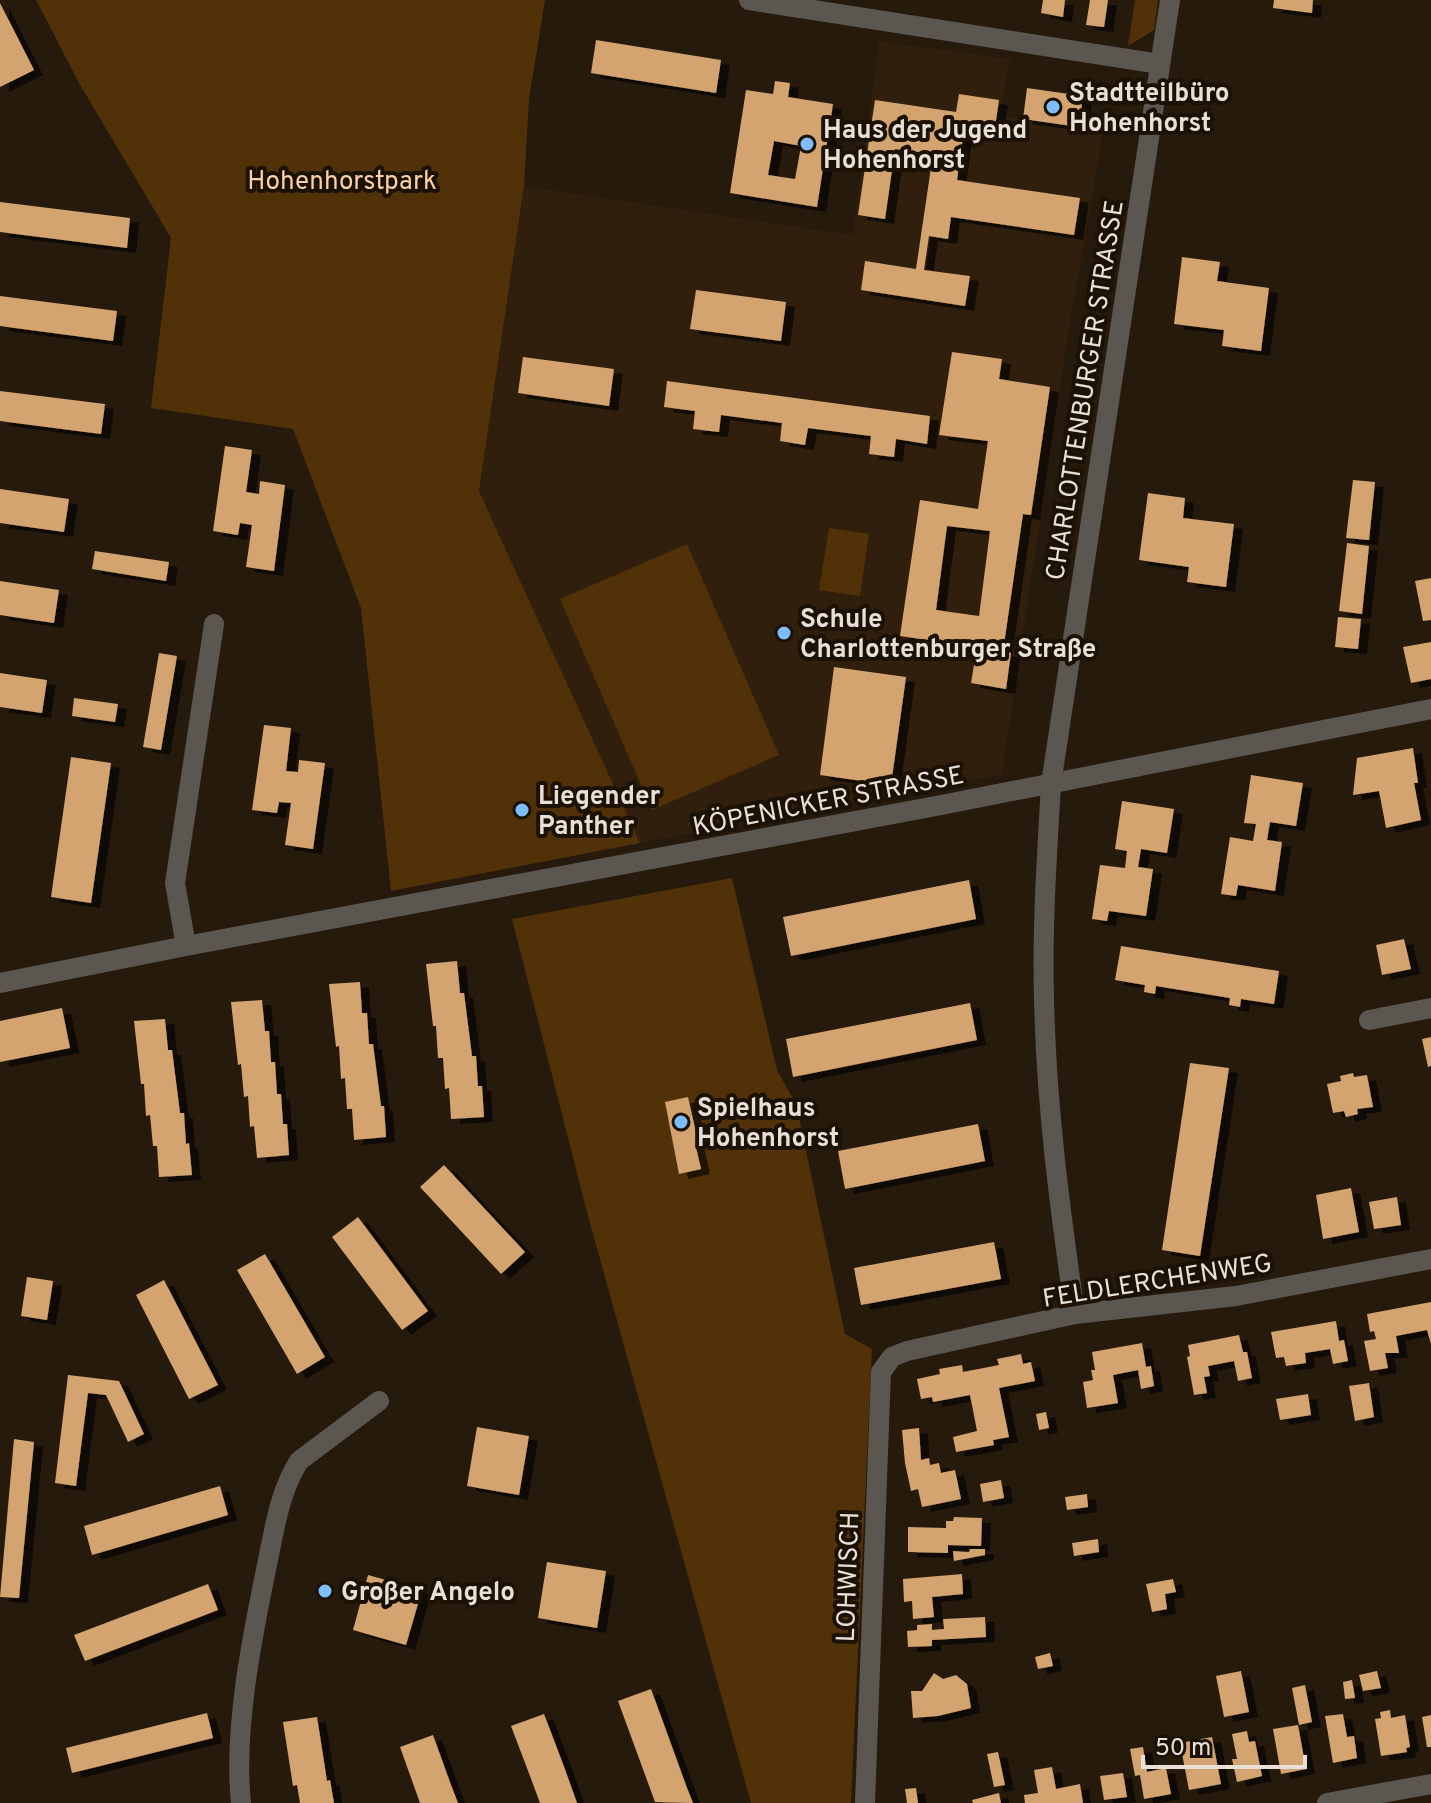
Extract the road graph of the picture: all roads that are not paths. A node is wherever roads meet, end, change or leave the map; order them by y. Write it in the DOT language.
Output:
graph roads {
  1 [pos="749,0"];
  2 [pos="1170,0"];
  3 [pos="1160,64"];
  4 [pos="214,624"];
  5 [pos="1431,709"];
  6 [pos="1051,784"];
  7 [pos="186,946"];
  8 [pos="0,983"];
  9 [pos="1431,1008"];
  10 [pos="1369,1020"];
  11 [pos="1431,1259"];
  12 [pos="1075,1314"];
  13 [pos="892,1357"];
  14 [pos="379,1401"];
  15 [pos="1431,1784"];
  16 [pos="241,1803"];
  17 [pos="865,1803"];
  18 [pos="1327,1803"];
  1 -- 3 [label="street"];
  2 -- 3 [label="street, CHARLOTTENBURGER STRASSE"];
  3 -- 6 [label="street, CHARLOTTENBURGER STRASSE"];
  4 -- 7 [label="street"];
  5 -- 6 [label="street, KÖPENICKER STRASSE"];
  6 -- 7 [label="street, KÖPENICKER STRASSE"];
  6 -- 12 [label="street, CHARLOTTENBURGER STRASSE"];
  7 -- 8 [label="street, KÖPENICKER STRASSE"];
  9 -- 10 [label="street"];
  11 -- 12 [label="street, FELDLERCHENWEG"];
  12 -- 13 [label="street, FELDLERCHENWEG"];
  13 -- 17 [label="street, LOHWISCH"];
  14 -- 16 [label="street"];
  15 -- 18 [label="street"];
}
